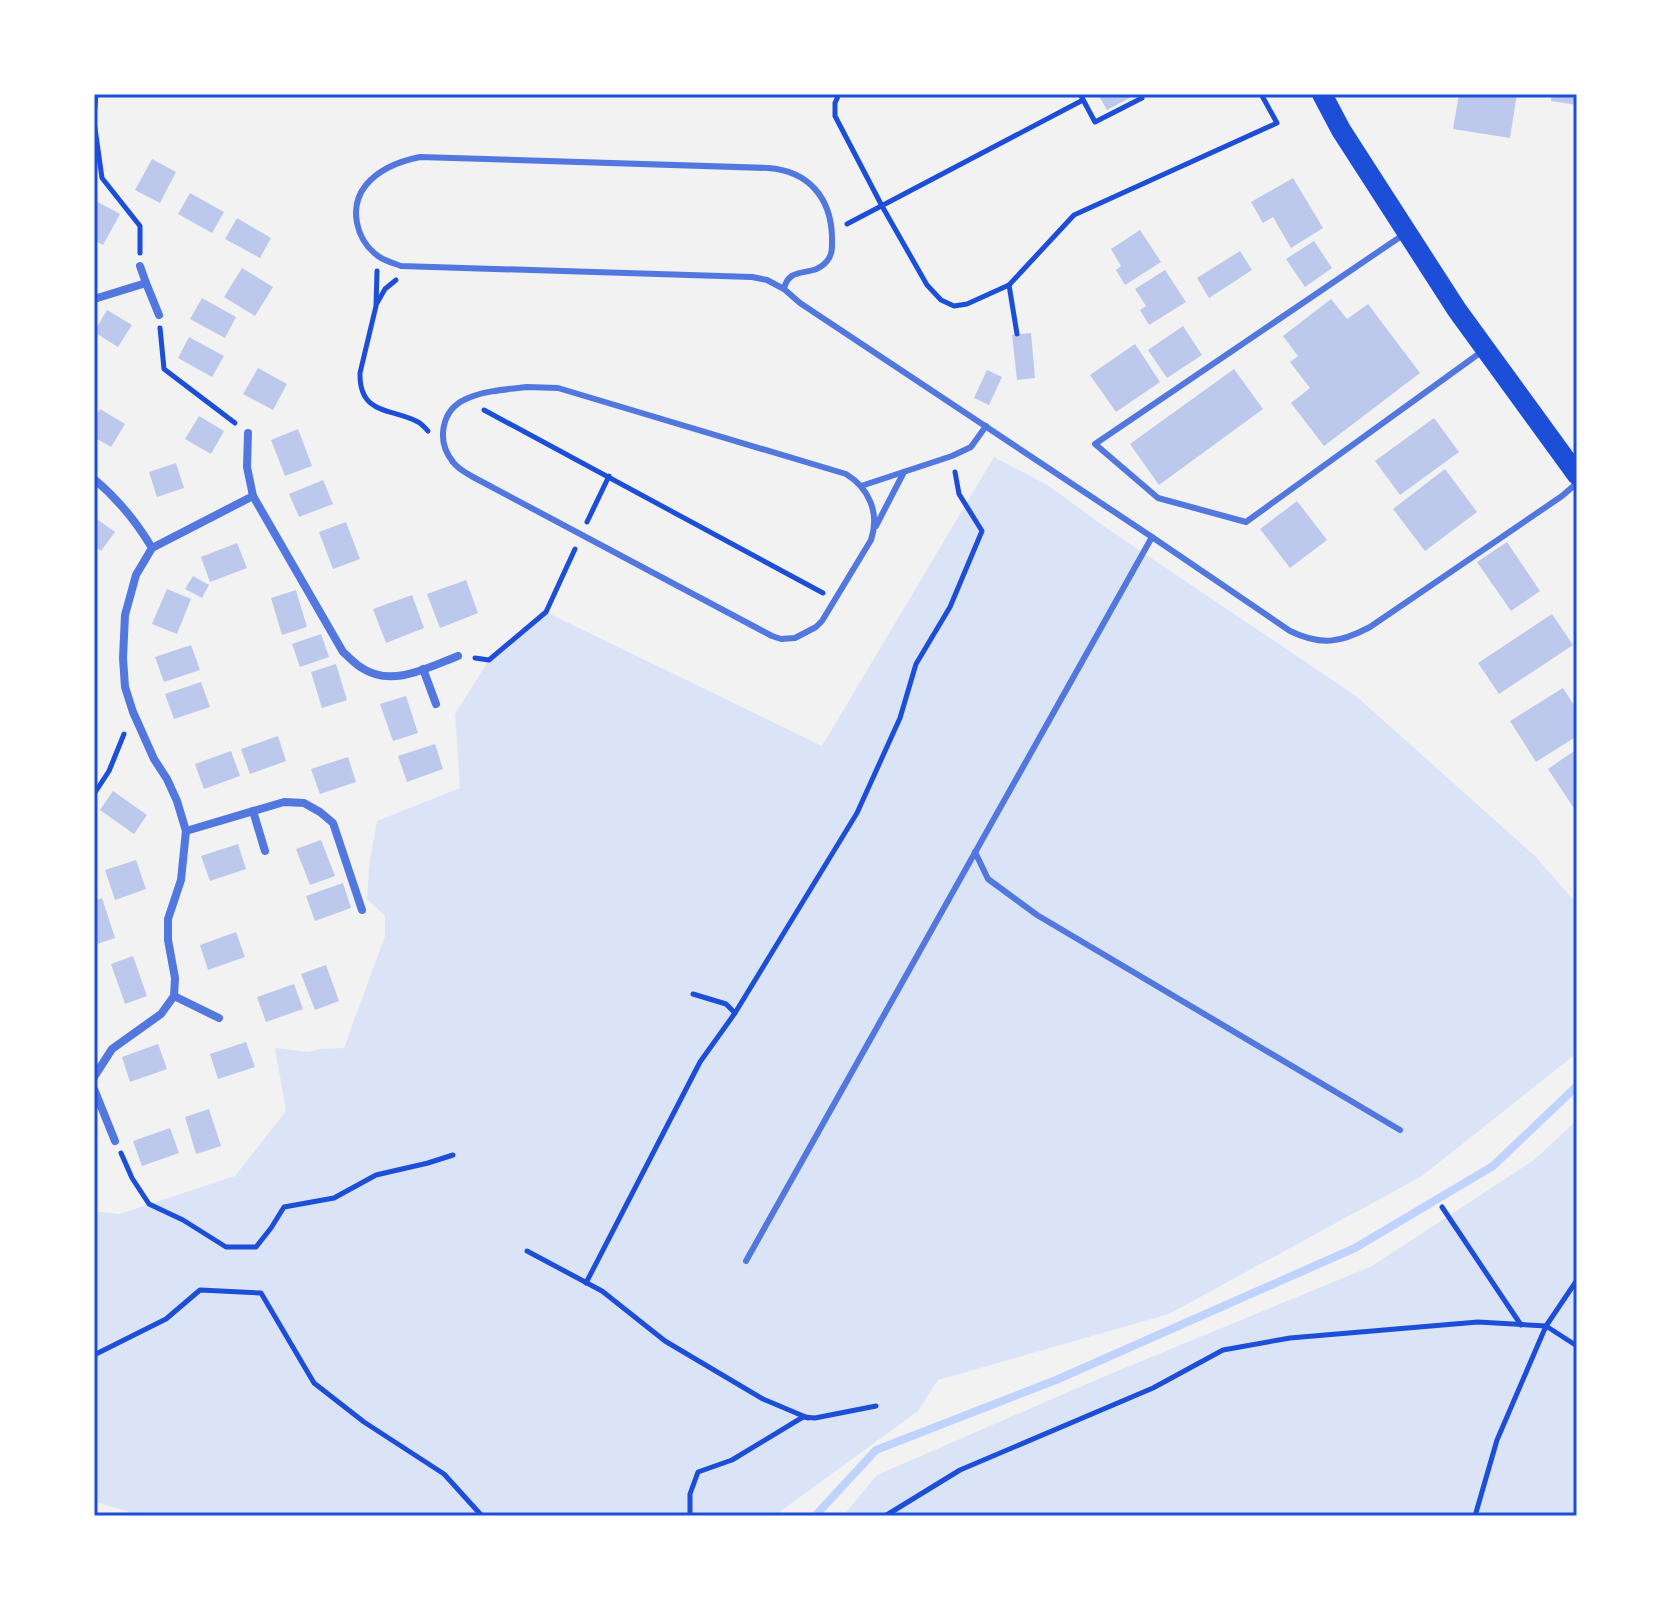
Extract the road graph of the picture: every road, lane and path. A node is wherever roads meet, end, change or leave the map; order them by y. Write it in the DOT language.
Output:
graph roads {
  1 [pos="96,94"];
  2 [pos="839,94"];
  3 [pos="1140,94"];
  4 [pos="1261,94"];
  5 [pos="1322,94"];
  6 [pos="1082,97"];
  7 [pos="94,119"];
  8 [pos="882,206"];
  9 [pos="832,232"];
  10 [pos="1406,233"];
  11 [pos="370,249"];
  12 [pos="140,266"];
  13 [pos="417,267"];
  14 [pos="146,283"];
  15 [pos="1009,285"];
  16 [pos="784,289"];
  17 [pos="94,299"];
  18 [pos="376,306"];
  19 [pos="159,315"];
  20 [pos="1017,334"];
  21 [pos="1485,349"];
  22 [pos="465,399"];
  23 [pos="986,426"];
  24 [pos="248,433"];
  25 [pos="444,444"];
  26 [pos="952,456"];
  27 [pos="904,472"];
  28 [pos="1577,475"];
  29 [pos="94,479"];
  30 [pos="1577,483"];
  31 [pos="861,486"];
  32 [pos="253,496"];
  33 [pos="874,530"];
  34 [pos="1152,537"];
  35 [pos="152,548"];
  36 [pos="835,599"];
  37 [pos="546,612"];
  38 [pos="458,656"];
  39 [pos="423,669"];
  40 [pos="436,704"];
  41 [pos="133,712"];
  42 [pos="94,794"];
  43 [pos="253,811"];
  44 [pos="186,831"];
  45 [pos="265,851"];
  46 [pos="975,852"];
  47 [pos="362,910"];
  48 [pos="693,994"];
  49 [pos="174,996"];
  50 [pos="735,1013"];
  51 [pos="219,1018"];
  52 [pos="94,1077"];
  53 [pos="94,1089"];
  54 [pos="1400,1130"];
  55 [pos="115,1141"];
  56 [pos="453,1155"];
  57 [pos="1442,1207"];
  58 [pos="527,1251"];
  59 [pos="746,1261"];
  60 [pos="1577,1280"];
  61 [pos="586,1283"];
  62 [pos="1521,1325"];
  63 [pos="1546,1326"];
  64 [pos="1577,1346"];
  65 [pos="94,1355"];
  66 [pos="876,1406"];
  67 [pos="808,1418"];
  68 [pos="482,1516"];
  69 [pos="690,1516"];
  70 [pos="885,1516"];
  71 [pos="1475,1516"];
  1 -- 7 [label="path"];
  2 -- 8 [label="path"];
  3 -- 6 [label="path"];
  4 -- 15 [label="path"];
  5 -- 10 [label="main road"];
  6 -- 8 [label="path"];
  7 -- 12 [label="path"];
  8 -- 9 [label="path"];
  8 -- 15 [label="path"];
  9 -- 11 [label="lane"];
  9 -- 16 [label="lane"];
  10 -- 21 [label="main road"];
  10 -- 21 [label="lane"];
  11 -- 13 [label="lane"];
  11 -- 18 [label="path"];
  12 -- 14 [label="street"];
  13 -- 16 [label="lane"];
  13 -- 18 [label="path"];
  14 -- 17 [label="street"];
  14 -- 19 [label="street"];
  15 -- 20 [label="path"];
  16 -- 23 [label="lane"];
  18 -- 25 [label="path"];
  19 -- 24 [label="path"];
  21 -- 28 [label="main road"];
  22 -- 25 [label="lane"];
  22 -- 31 [label="lane"];
  22 -- 36 [label="path"];
  23 -- 26 [label="lane"];
  23 -- 34 [label="lane"];
  24 -- 32 [label="street"];
  25 -- 36 [label="lane"];
  26 -- 27 [label="lane"];
  26 -- 50 [label="path"];
  27 -- 31 [label="lane"];
  27 -- 33 [label="lane"];
  29 -- 35 [label="street"];
  30 -- 34 [label="lane"];
  31 -- 33 [label="lane"];
  32 -- 35 [label="street"];
  32 -- 39 [label="street"];
  33 -- 36 [label="lane"];
  34 -- 46 [label="lane"];
  35 -- 41 [label="street"];
  37 -- 38 [label="path"];
  38 -- 39 [label="street"];
  39 -- 40 [label="street"];
  41 -- 42 [label="path"];
  41 -- 44 [label="street"];
  43 -- 44 [label="street"];
  43 -- 45 [label="street"];
  43 -- 47 [label="street"];
  44 -- 49 [label="street"];
  46 -- 54 [label="lane"];
  46 -- 59 [label="lane"];
  48 -- 50 [label="path"];
  49 -- 51 [label="street"];
  49 -- 52 [label="street"];
  50 -- 61 [label="path"];
  53 -- 55 [label="street"];
  55 -- 56 [label="path"];
  57 -- 62 [label="path"];
  58 -- 61 [label="path"];
  60 -- 63 [label="path"];
  61 -- 67 [label="path"];
  62 -- 63 [label="path"];
  62 -- 70 [label="path"];
  63 -- 64 [label="path"];
  63 -- 71 [label="path"];
  65 -- 68 [label="path"];
  66 -- 67 [label="path"];
  67 -- 69 [label="path"];
}
